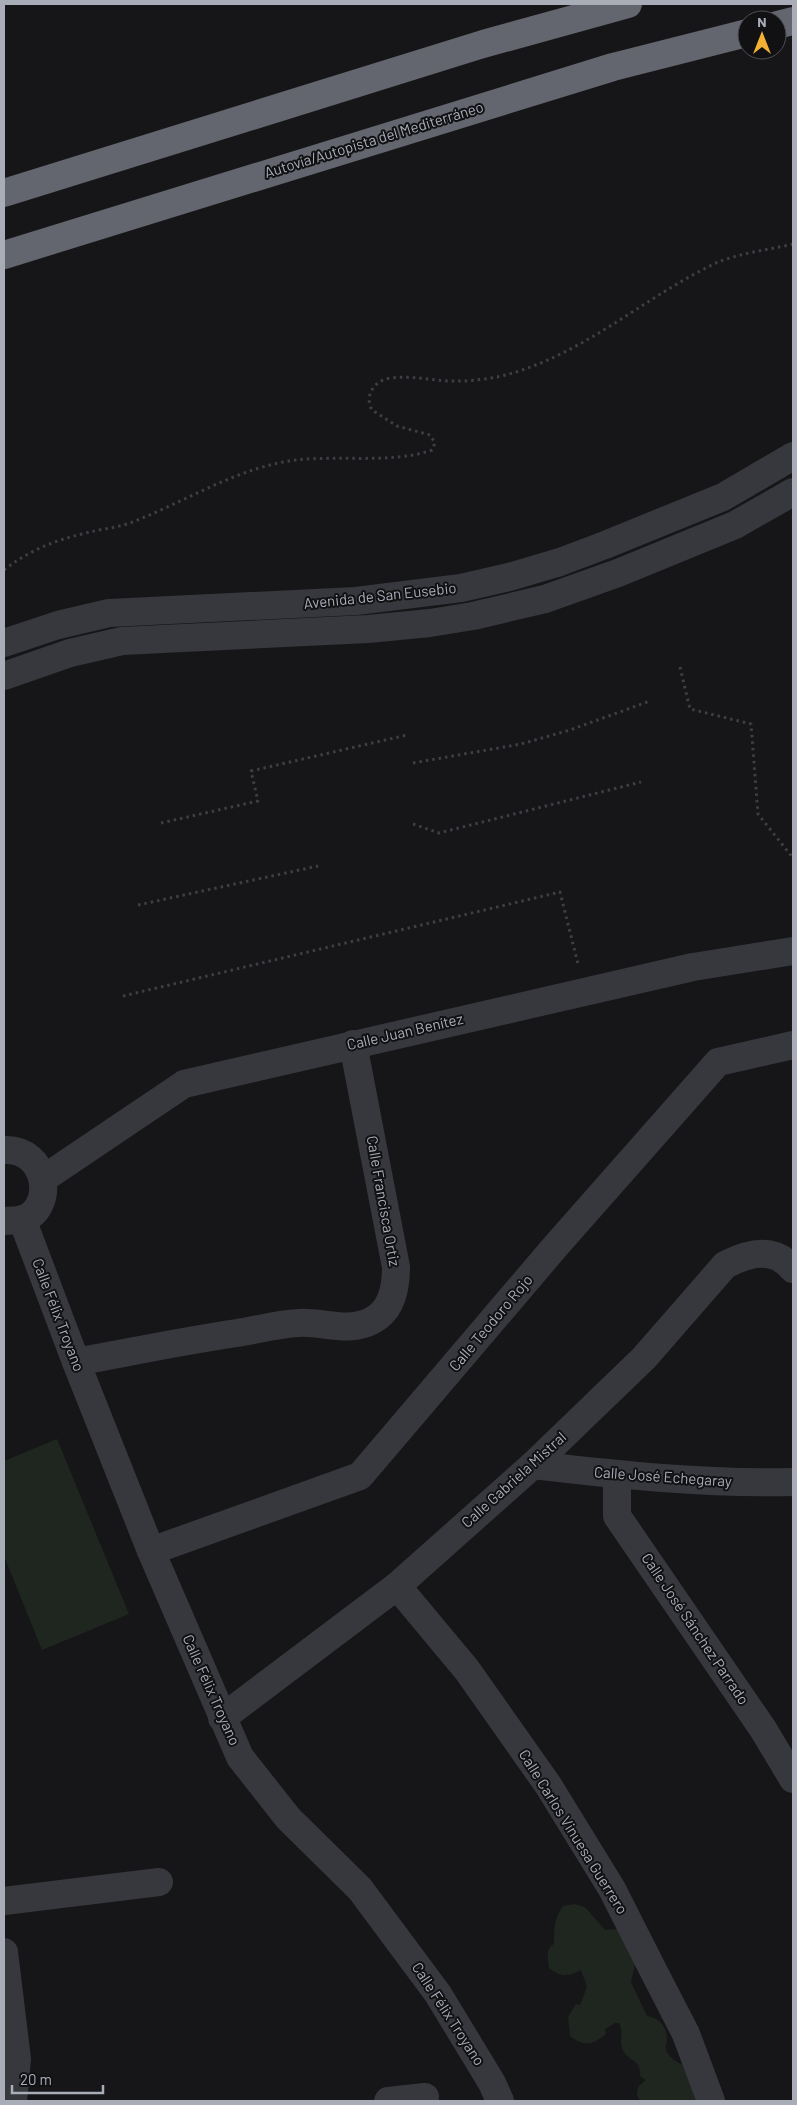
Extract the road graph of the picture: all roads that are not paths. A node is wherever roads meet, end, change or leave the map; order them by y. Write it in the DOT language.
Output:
graph roads {
  1 [pos="628,4"];
  2 [pos="737,36"];
  3 [pos="4,193"];
  4 [pos="4,255"];
  5 [pos="793,456"];
  6 [pos="793,492"];
  7 [pos="4,643"];
  8 [pos="4,676"];
  9 [pos="793,951"];
  10 [pos="353,1044"];
  11 [pos="793,1045"];
  12 [pos="4,1150"];
  13 [pos="43,1179"];
  14 [pos="13,1220"];
  15 [pos="793,1269"];
  16 [pos="76,1362"];
  17 [pos="533,1465"];
  18 [pos="617,1474"];
  19 [pos="793,1482"];
  20 [pos="151,1551"];
  21 [pos="397,1586"];
  22 [pos="222,1718"];
  23 [pos="793,1779"];
  24 [pos="159,1882"];
  25 [pos="4,1901"];
  26 [pos="4,1952"];
  27 [pos="426,2097"];
  28 [pos="13,2101"];
  29 [pos="388,2101"];
  30 [pos="500,2101"];
  31 [pos="711,2101"];
  1 -- 3 [label="highway"];
  2 -- 4 [label="highway, Autovía/Autopista del Mediterráneo"];
  5 -- 7 [label="street, Avenida de San Eusebio"];
  6 -- 8 [label="street, Avenida de San Eusebio"];
  9 -- 10 [label="street, Calle Juan Benítez"];
  10 -- 13 [label="street, Calle Juan Benítez"];
  10 -- 16 [label="street, Calle Francisca Ortiz"];
  11 -- 20 [label="street, Calle Teodoro Rojo"];
  12 -- 13 [label="street"];
  13 -- 14 [label="street"];
  14 -- 16 [label="street, Calle Félix Troyano"];
  15 -- 17 [label="street, Calle Gabriela Mistral"];
  16 -- 20 [label="street, Calle Félix Troyano"];
  17 -- 18 [label="street, Calle José Echegaray"];
  17 -- 21 [label="street, Calle Gabriela Mistral"];
  18 -- 19 [label="street, Calle José Echegaray"];
  18 -- 23 [label="street, Calle José Sánchez Parrado"];
  20 -- 22 [label="street, Calle Félix Troyano"];
  21 -- 22 [label="street, Calle Gabriela Mistral"];
  21 -- 31 [label="street, Calle Carlos Vinuesa Guerrero"];
  22 -- 30 [label="street, Calle Félix Troyano"];
  24 -- 25 [label="street"];
  26 -- 28 [label="street"];
  27 -- 29 [label="street"];
}
